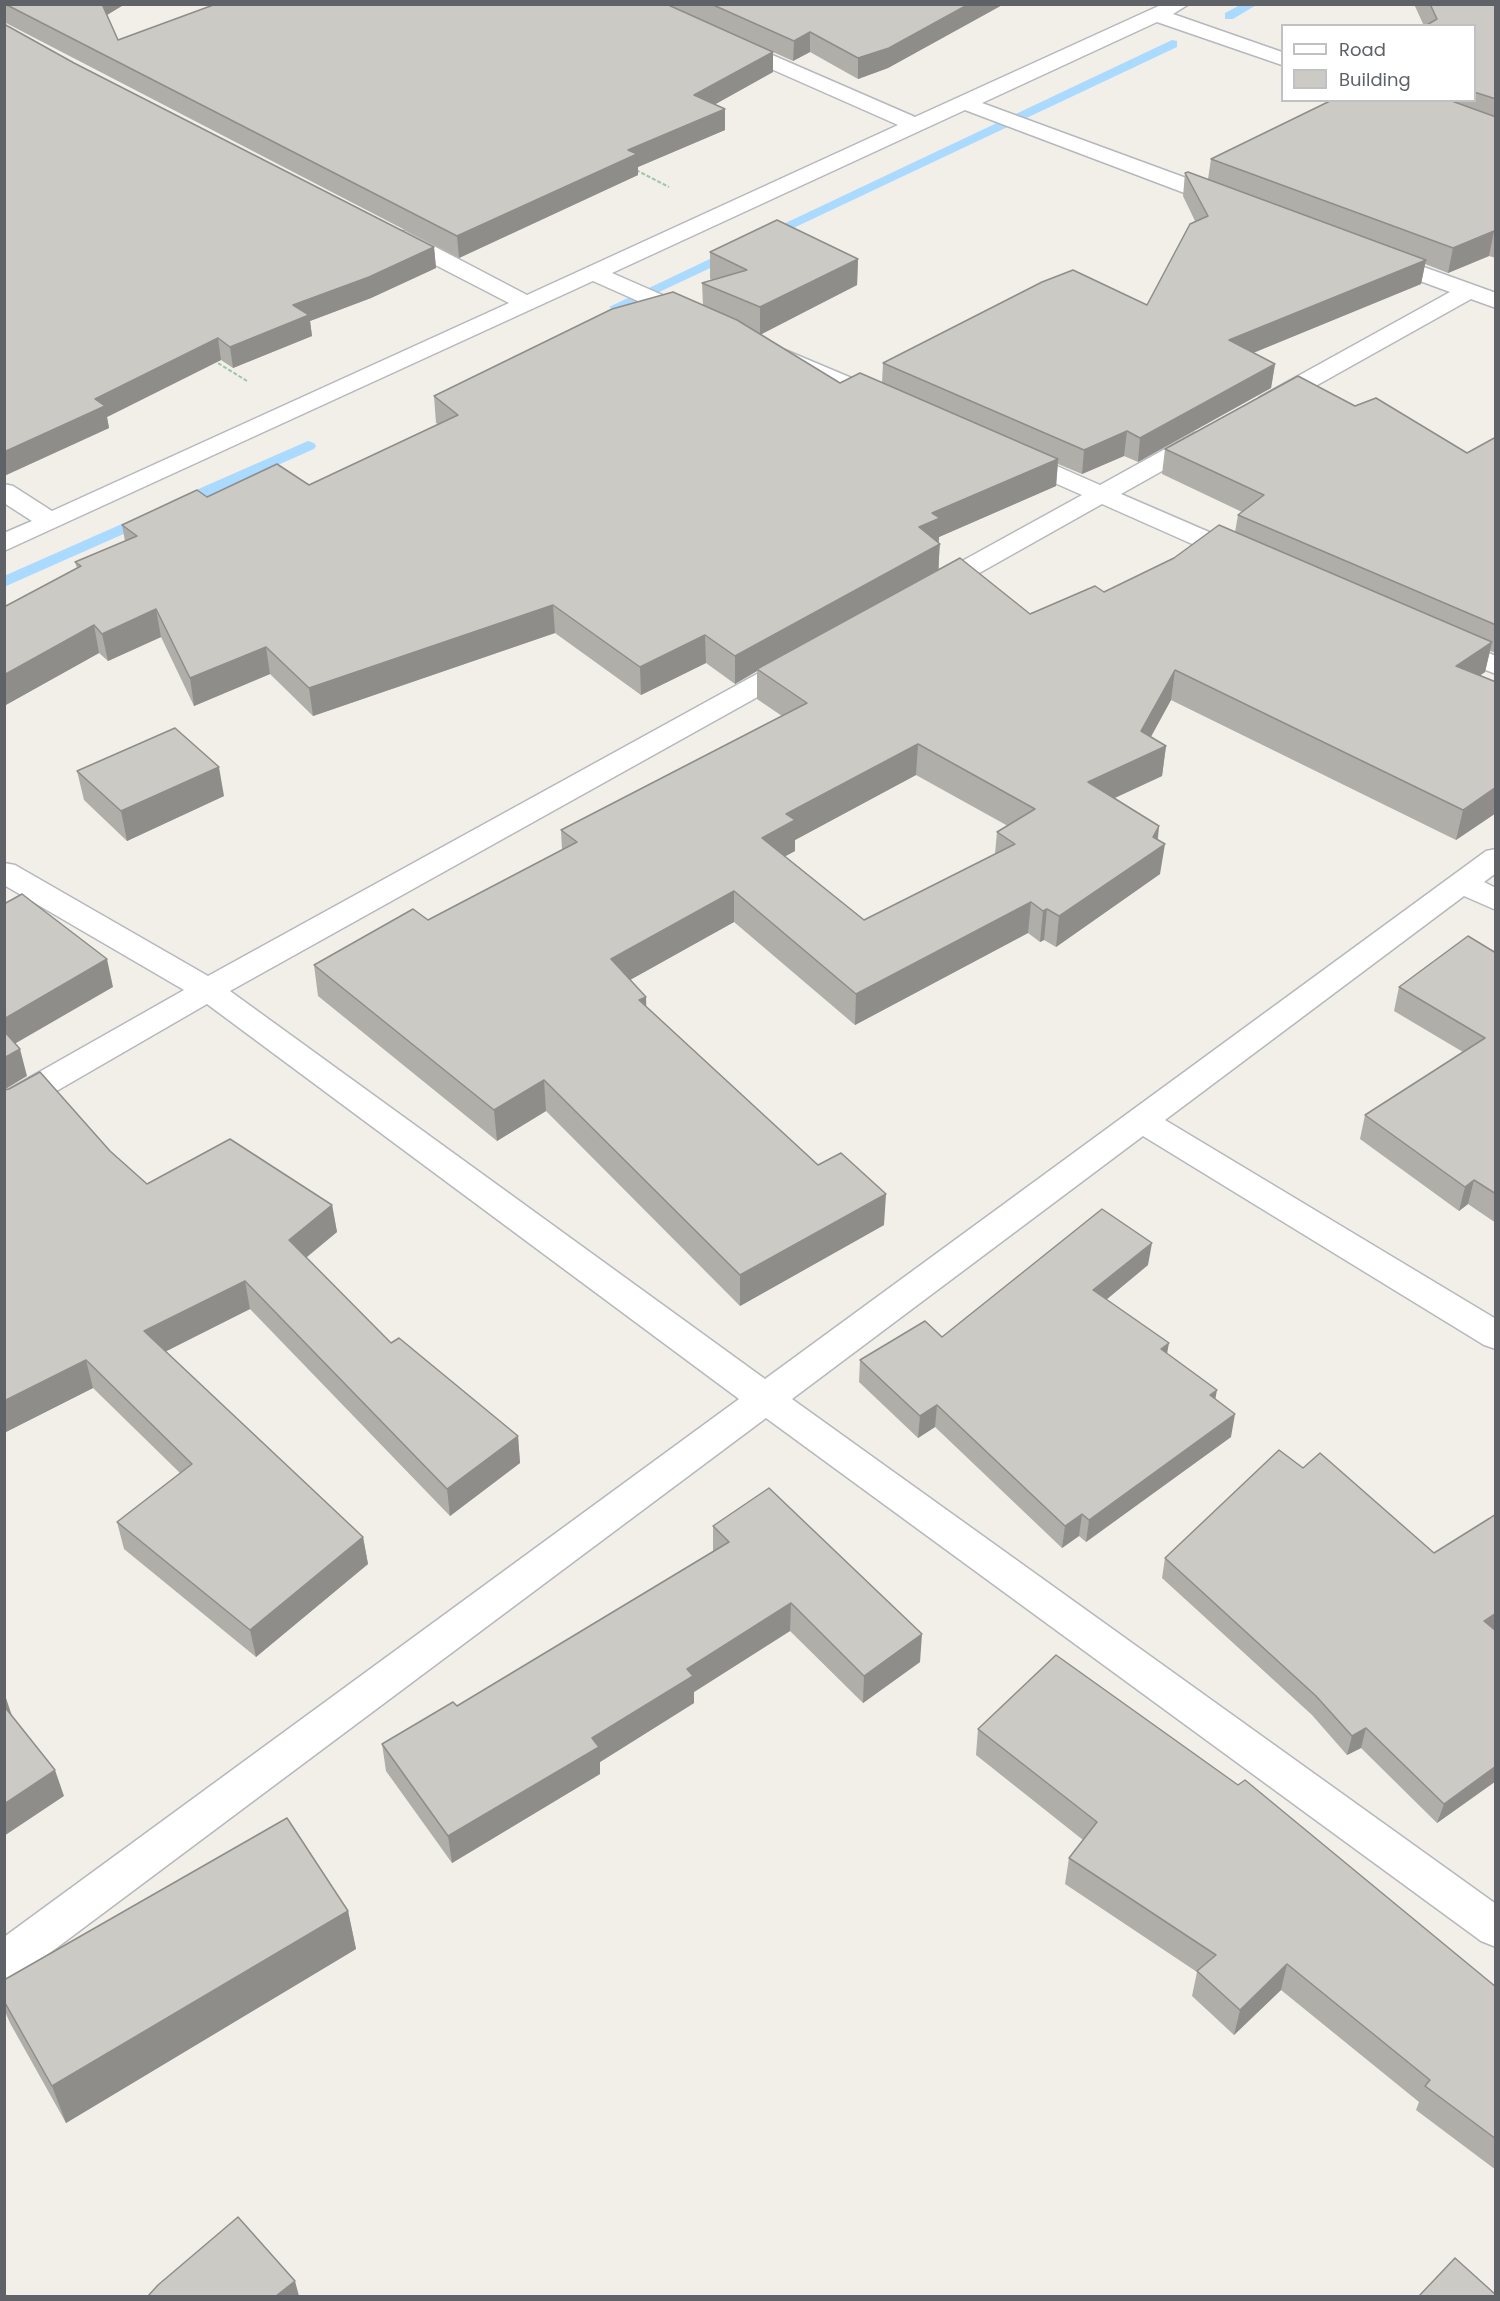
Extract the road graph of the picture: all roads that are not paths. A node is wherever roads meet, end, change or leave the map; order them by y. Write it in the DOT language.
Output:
graph roads {
  1 [pos="1180,4"];
  2 [pos="1156,15"];
  3 [pos="720,39"];
  4 [pos="1281,59"];
  5 [pos="964,103"];
  6 [pos="915,125"];
  7 [pos="1248,209"];
  8 [pos="381,228"];
  9 [pos="1359,250"];
  10 [pos="593,273"];
  11 [pos="1469,291"];
  12 [pos="1496,301"];
  13 [pos="528,304"];
  14 [pos="717,327"];
  15 [pos="761,346"];
  16 [pos="904,408"];
  17 [pos="992,447"];
  18 [pos="4,491"];
  19 [pos="1101,495"];
  20 [pos="51,522"];
  21 [pos="4,543"];
  22 [pos="1266,566"];
  23 [pos="915,598"];
  24 [pos="1430,638"];
  25 [pos="821,650"];
  26 [pos="1496,666"];
  27 [pos="1496,858"];
  28 [pos="4,872"];
  29 [pos="1462,883"];
  30 [pos="1496,900"];
  31 [pos="208,990"];
  32 [pos="4,1107"];
  33 [pos="1141,1120"];
  34 [pos="1496,1336"];
  35 [pos="765,1399"];
  36 [pos="1496,1928"];
  37 [pos="4,1962"];
  1 -- 2 [label="street"];
  2 -- 4 [label="street"];
  2 -- 5 [label="street"];
  3 -- 6 [label="street"];
  5 -- 6 [label="street"];
  5 -- 7 [label="street"];
  6 -- 10 [label="street"];
  8 -- 13 [label="street"];
  9 -- 11 [label="street"];
  10 -- 13 [label="street"];
  10 -- 14 [label="street"];
  11 -- 12 [label="street"];
  11 -- 19 [label="street"];
  13 -- 20 [label="street"];
  15 -- 16 [label="street"];
  17 -- 19 [label="street"];
  18 -- 20 [label="street"];
  19 -- 22 [label="street"];
  19 -- 23 [label="street"];
  20 -- 21 [label="street"];
  24 -- 26 [label="street"];
  25 -- 31 [label="street"];
  27 -- 29 [label="street"];
  28 -- 31 [label="street"];
  29 -- 30 [label="street"];
  29 -- 33 [label="street"];
  31 -- 32 [label="street"];
  31 -- 35 [label="street"];
  33 -- 34 [label="street"];
  33 -- 35 [label="street"];
  35 -- 36 [label="street"];
  35 -- 37 [label="street"];
}
